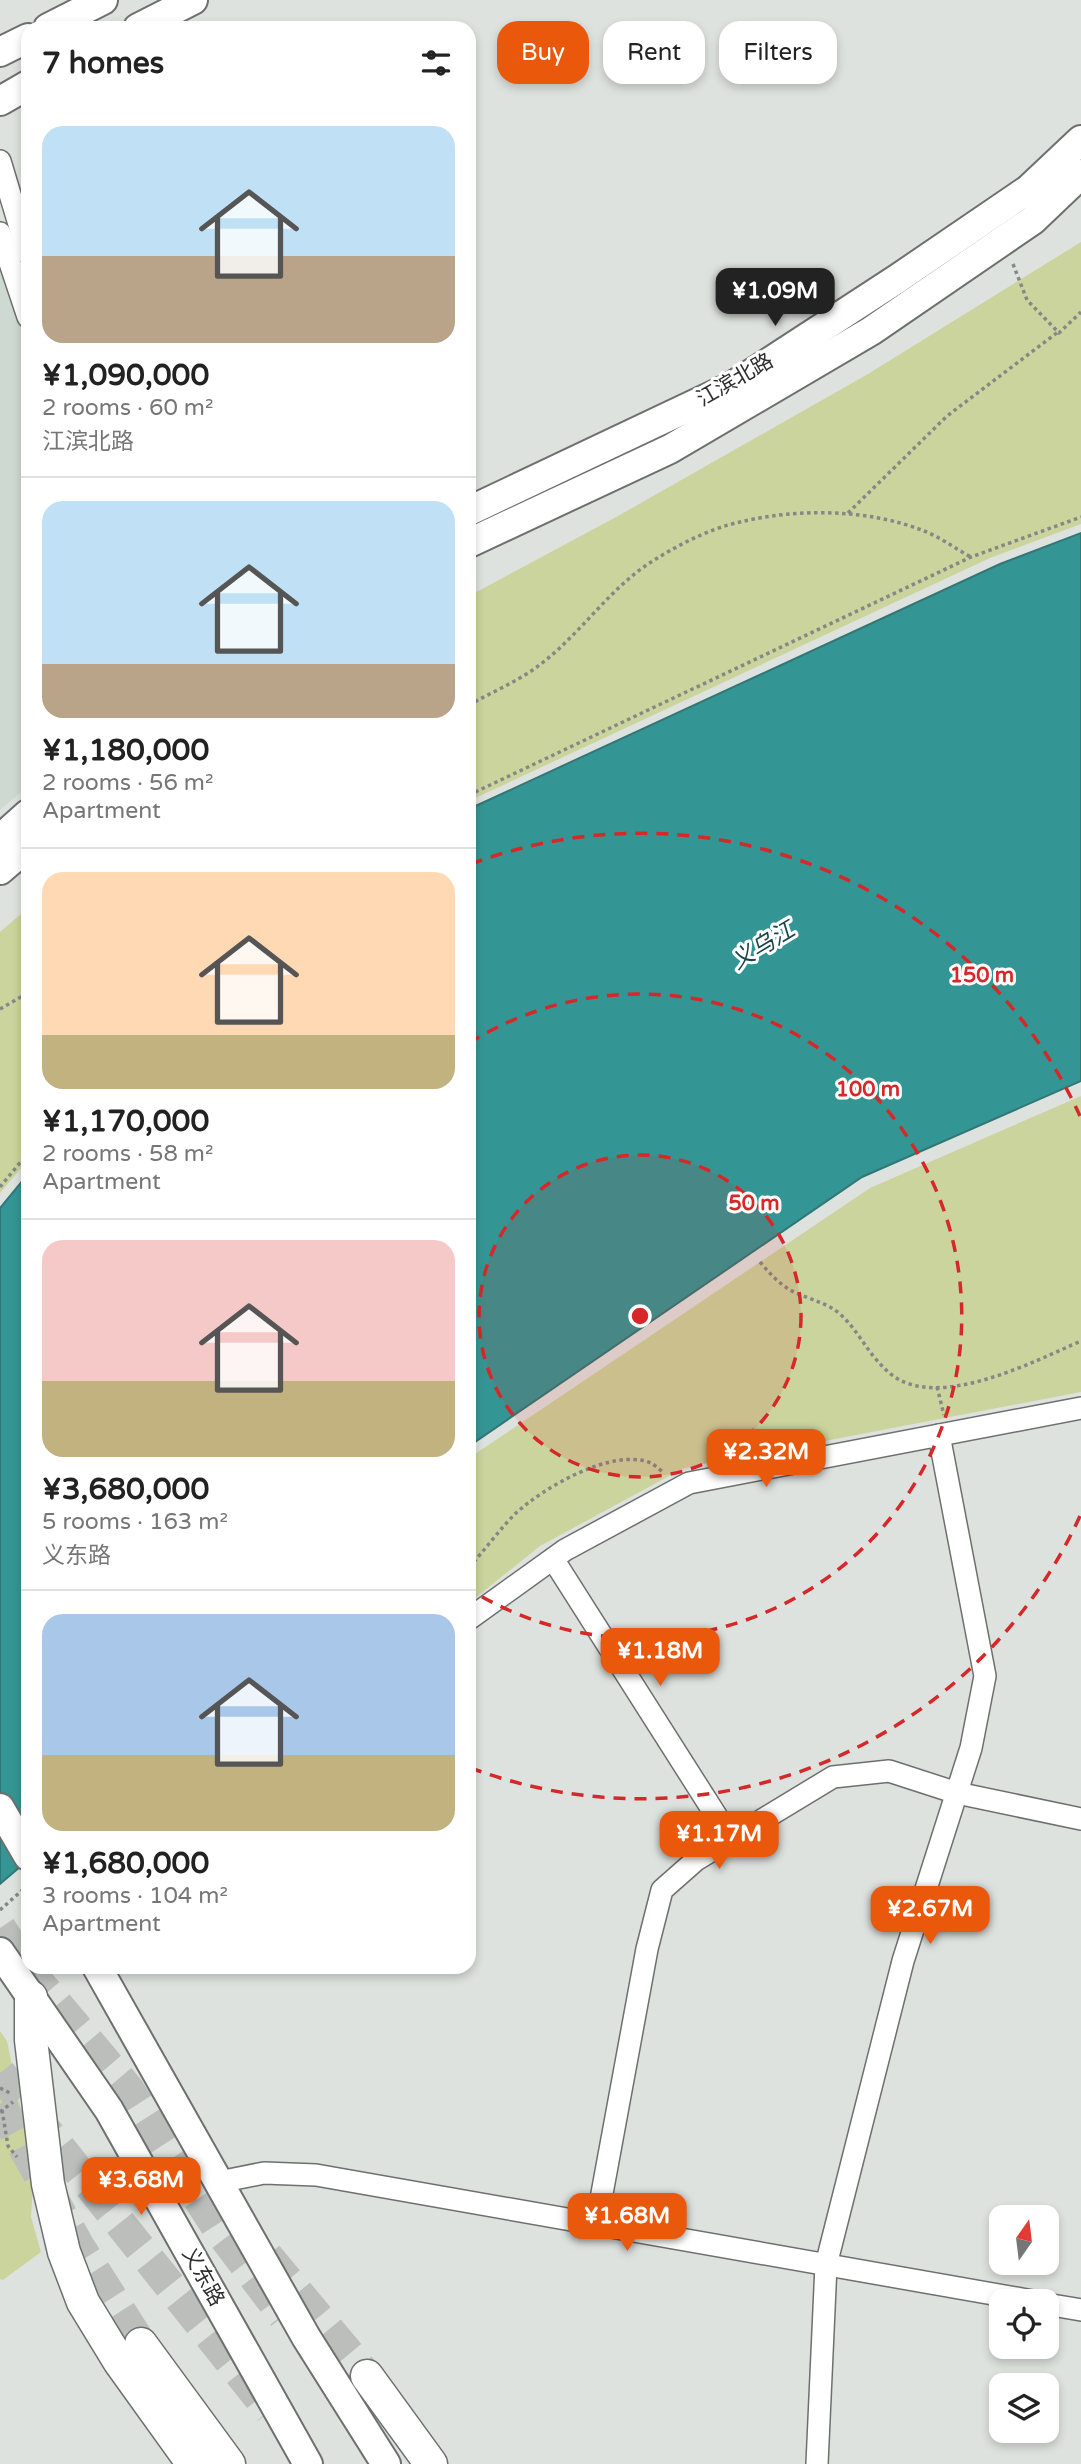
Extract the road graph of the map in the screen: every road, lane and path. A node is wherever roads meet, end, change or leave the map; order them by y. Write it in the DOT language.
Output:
graph roads {
  1 [pos="103,0"];
  2 [pos="193,0"];
  3 [pos="62,21"];
  4 [pos="152,21"];
  5 [pos="21,42"];
  6 [pos="0,52"];
  7 [pos="21,89"];
  8 [pos="0,102"];
  9 [pos="1081,140"];
  10 [pos="0,161"];
  11 [pos="1081,174"];
  12 [pos="21,231"];
  13 [pos="0,233"];
  14 [pos="1005,239"];
  15 [pos="21,296"];
  16 [pos="1081,312"];
  17 [pos="1058,332"];
  18 [pos="476,508"];
  19 [pos="847,513"];
  20 [pos="1081,517"];
  21 [pos="476,540"];
  22 [pos="971,557"];
  23 [pos="476,701"];
  24 [pos="476,792"];
  25 [pos="21,820"];
  26 [pos="0,839"];
  27 [pos="21,852"];
  28 [pos="0,870"];
  29 [pos="21,997"];
  30 [pos="0,1009"];
  31 [pos="21,1162"];
  32 [pos="0,1187"];
  33 [pos="760,1262"];
  34 [pos="1081,1341"];
  35 [pos="1081,1408"];
  36 [pos="939,1435"];
  37 [pos="668,1477"];
  38 [pos="476,1559"];
  39 [pos="553,1559"];
  40 [pos="476,1614"];
  41 [pos="957,1793"];
  42 [pos="0,1808"];
  43 [pos="1081,1819"];
  44 [pos="731,1839"];
  45 [pos="21,1844"];
  46 [pos="21,1891"];
  47 [pos="0,1910"];
  48 [pos="0,1952"];
  49 [pos="101,1974"];
  50 [pos="31,1997"];
  51 [pos="18,2098"];
  52 [pos="1,2111"];
  53 [pos="17,2157"];
  54 [pos="219,2182"];
  55 [pos="596,2226"];
  56 [pos="826,2266"];
  57 [pos="989,2294"];
  58 [pos="1059,2306"];
  59 [pos="1081,2309"];
  60 [pos="141,2344"];
  61 [pos="368,2376"];
  62 [pos="193,2464"];
  63 [pos="229,2464"];
  64 [pos="308,2464"];
  65 [pos="386,2464"];
  66 [pos="431,2464"];
  67 [pos="817,2464"];
  1 -- 3 [label="main road"];
  2 -- 4 [label="main road"];
  5 -- 6 [label="main road"];
  7 -- 8 [label="main road"];
  9 -- 18 [label="main road, 江滨北路"];
  10 -- 12 [label="street"];
  11 -- 14 [label="main road, 江滨北路"];
  13 -- 15 [label="street"];
  14 -- 17 [label="path"];
  14 -- 21 [label="main road, 江滨北路"];
  16 -- 17 [label="path"];
  17 -- 19 [label="path"];
  19 -- 22 [label="path"];
  19 -- 23 [label="path"];
  20 -- 22 [label="path"];
  22 -- 24 [label="path"];
  25 -- 26 [label="main road"];
  27 -- 28 [label="main road"];
  29 -- 30 [label="path"];
  31 -- 32 [label="path"];
  33 -- 34 [label="path"];
  35 -- 36 [label="street"];
  36 -- 39 [label="street"];
  36 -- 41 [label="street"];
  37 -- 38 [label="path"];
  39 -- 40 [label="street"];
  39 -- 44 [label="street"];
  41 -- 43 [label="street"];
  41 -- 44 [label="street"];
  41 -- 56 [label="street"];
  42 -- 45 [label="main road"];
  44 -- 55 [label="street"];
  46 -- 47 [label="path"];
  48 -- 50 [label="main road, 义东路"];
  49 -- 54 [label="main road"];
  50 -- 62 [label="highway"];
  50 -- 64 [label="main road, 义东路"];
  51 -- 52 [label="path"];
  52 -- 53 [label="path"];
  54 -- 55 [label="street"];
  54 -- 65 [label="main road"];
  55 -- 56 [label="street"];
  56 -- 57 [label="street"];
  56 -- 67 [label="street"];
  58 -- 59 [label="street"];
  60 -- 63 [label="highway"];
  61 -- 66 [label="highway"];
}
